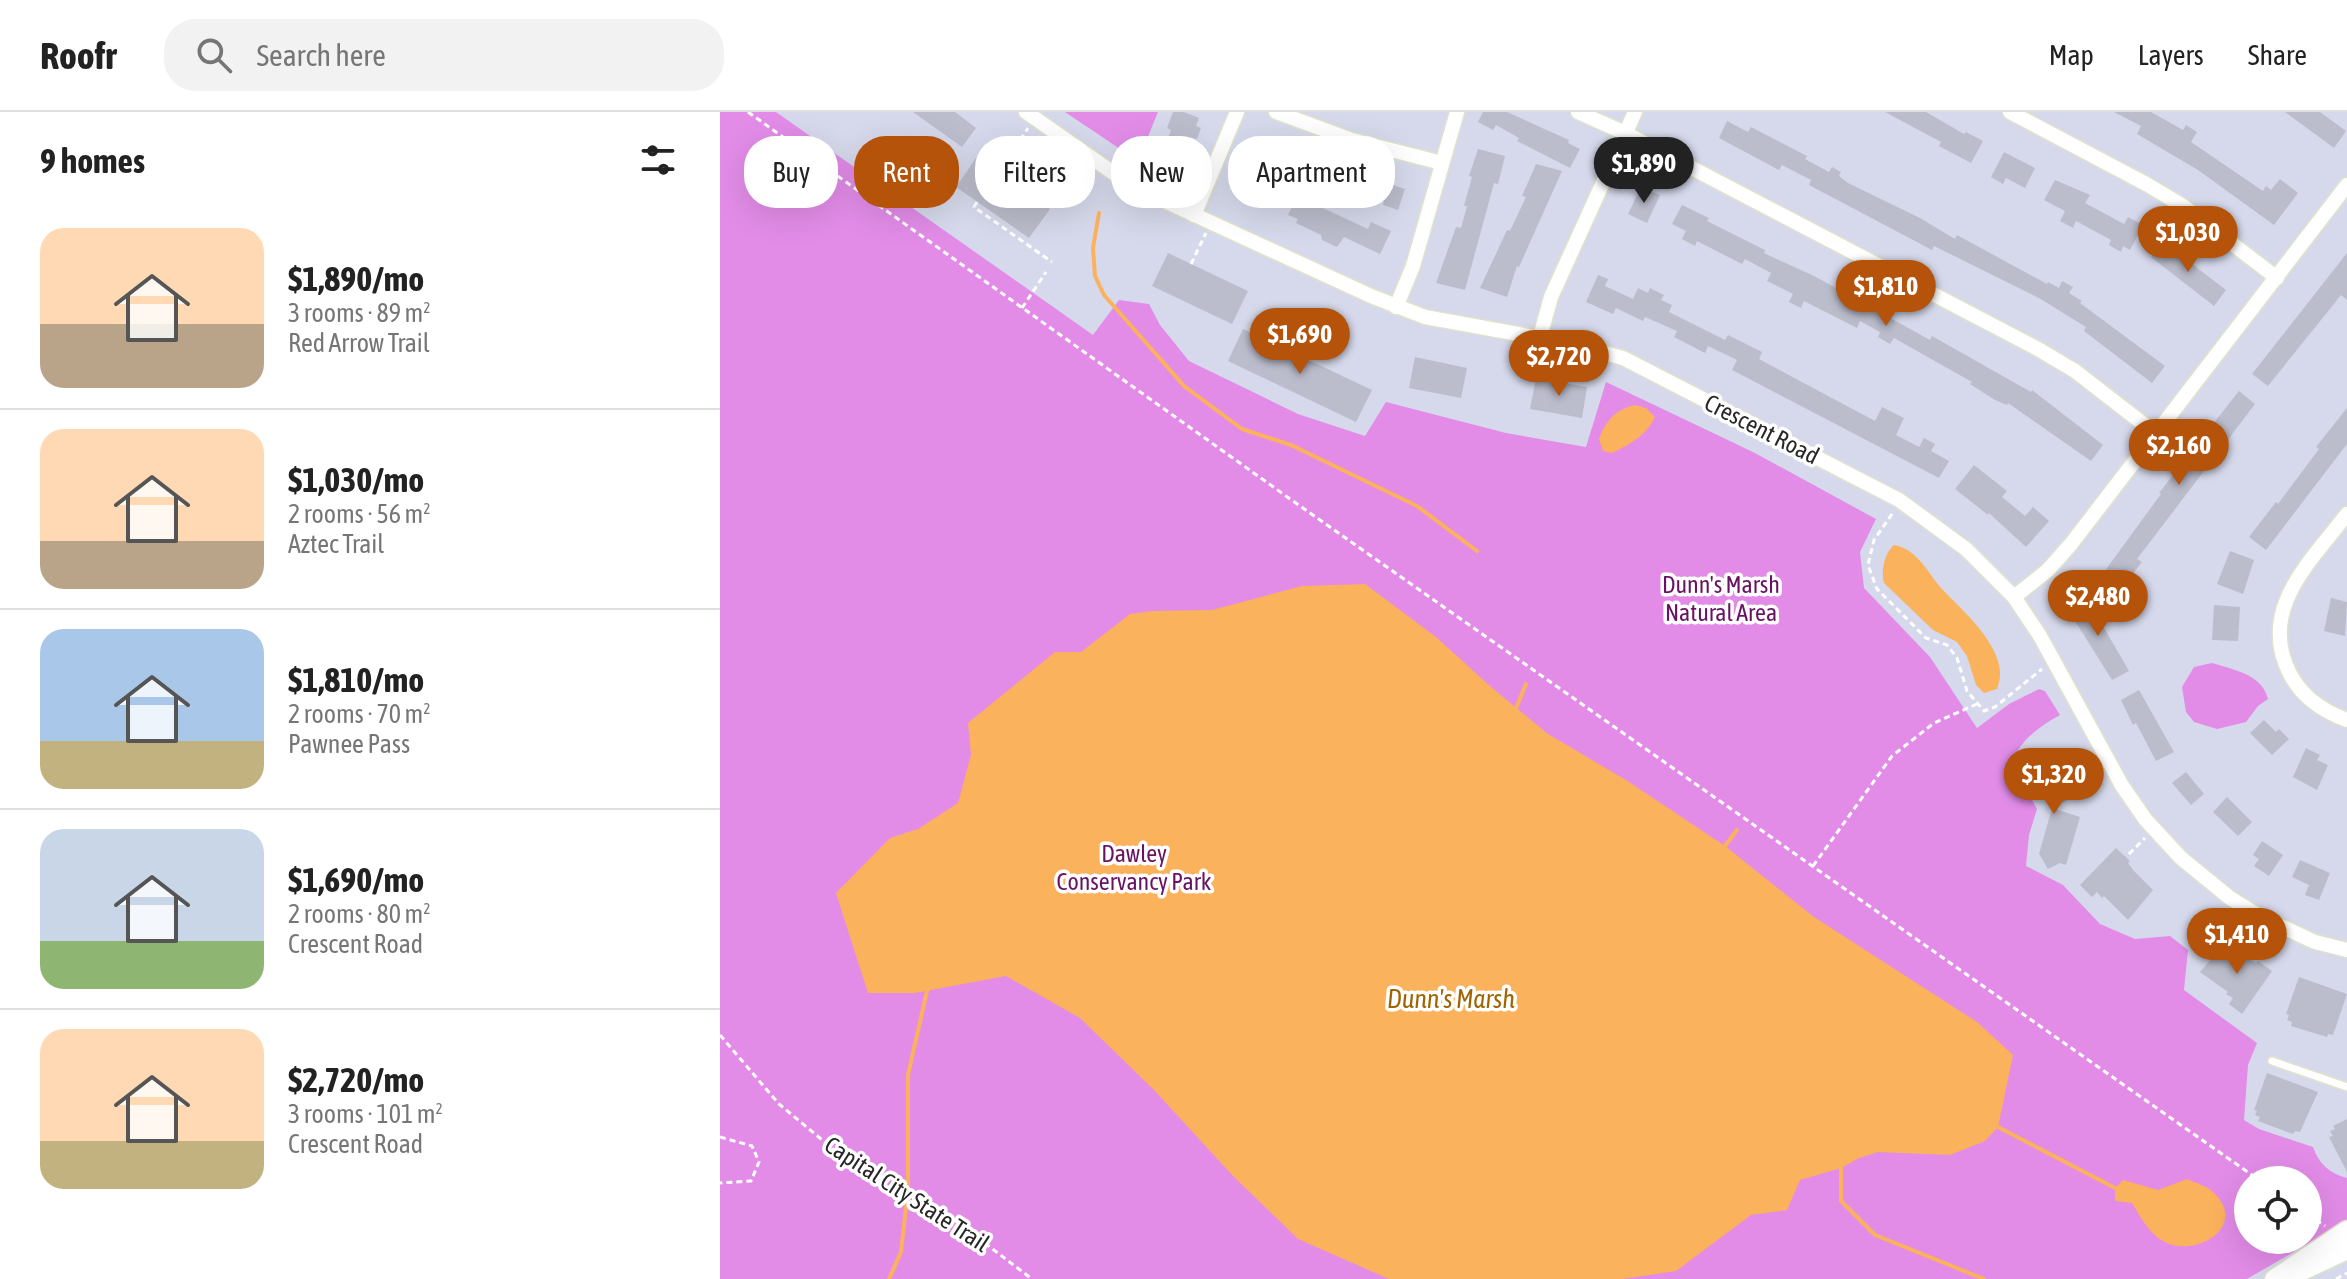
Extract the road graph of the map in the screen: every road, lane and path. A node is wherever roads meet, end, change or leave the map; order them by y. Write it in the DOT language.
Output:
graph roads {
  1 [pos="748,112"];
  2 [pos="1237,112"];
  3 [pos="1276,112"];
  4 [pos="1457,112"];
  5 [pos="1578,112"];
  6 [pos="1635,112"];
  7 [pos="2010,112"];
  8 [pos="1030,115"];
  9 [pos="1625,133"];
  10 [pos="1018,136"];
  11 [pos="1059,136"];
  12 [pos="1095,161"];
  13 [pos="1442,163"];
  14 [pos="2347,185"];
  15 [pos="975,208"];
  16 [pos="1194,215"];
  17 [pos="1008,223"];
  18 [pos="1211,223"];
  19 [pos="1004,228"];
  20 [pos="1052,262"];
  21 [pos="1191,264"];
  22 [pos="1046,272"];
  23 [pos="2277,278"];
  24 [pos="1396,307"];
  25 [pos="1022,308"];
  26 [pos="1324,325"];
  27 [pos="1540,337"];
  28 [pos="1308,360"];
  29 [pos="2155,433"];
  30 [pos="1899,500"];
  31 [pos="2347,514"];
  32 [pos="2014,597"];
  33 [pos="2054,662"];
  34 [pos="1977,704"];
  35 [pos="2347,720"];
  36 [pos="2083,752"];
  37 [pos="2059,765"];
  38 [pos="2154,829"];
  39 [pos="2129,854"];
  40 [pos="1813,866"];
  41 [pos="2281,928"];
  42 [pos="2347,950"];
  43 [pos="2265,959"];
  44 [pos="720,1035"];
  45 [pos="2272,1061"];
  46 [pos="2347,1087"];
  47 [pos="720,1137"];
  48 [pos="2239,1166"];
  49 [pos="720,1183"];
  50 [pos="2322,1224"];
  51 [pos="2326,1227"];
  52 [pos="2347,1230"];
  53 [pos="2347,1250"];
  54 [pos="2347,1273"];
  55 [pos="1032,1279"];
  56 [pos="2274,1279"];
  57 [pos="2285,1279"];
  58 [pos="2336,1279"];
  1 -- 25 [label="path"];
  2 -- 16 [label="street"];
  3 -- 13 [label="street"];
  4 -- 13 [label="street"];
  5 -- 9 [label="street"];
  6 -- 9 [label="street"];
  7 -- 23 [label="street"];
  8 -- 10 [label="path"];
  8 -- 11 [label="street, Crescent Road"];
  9 -- 27 [label="street"];
  9 -- 29 [label="street"];
  12 -- 16 [label="street, Crescent Road"];
  13 -- 24 [label="street"];
  14 -- 23 [label="street"];
  15 -- 19 [label="path"];
  16 -- 18 [label="street, Crescent Road"];
  17 -- 19 [label="path"];
  18 -- 21 [label="path"];
  18 -- 24 [label="street, Crescent Road"];
  19 -- 20 [label="path"];
  22 -- 25 [label="path"];
  23 -- 29 [label="street"];
  24 -- 27 [label="street, Crescent Road"];
  25 -- 40 [label="path"];
  26 -- 28 [label="path"];
  27 -- 30 [label="street, Crescent Road"];
  29 -- 32 [label="street"];
  30 -- 32 [label="street, Crescent Road"];
  30 -- 34 [label="path"];
  31 -- 35 [label="street"];
  32 -- 33 [label="street, Crescent Road"];
  33 -- 34 [label="path"];
  33 -- 38 [label="street, Crescent Road"];
  34 -- 40 [label="path"];
  36 -- 37 [label="path"];
  38 -- 39 [label="path"];
  38 -- 41 [label="street, Crescent Road"];
  40 -- 48 [label="path"];
  41 -- 42 [label="street, Crescent Road"];
  41 -- 43 [label="path"];
  44 -- 55 [label="path, Capital City State Trail"];
  45 -- 46 [label="lane"];
  47 -- 49 [label="path"];
  50 -- 51 [label="path"];
  52 -- 56 [label="street"];
  53 -- 57 [label="street"];
  54 -- 58 [label="path"];
}
